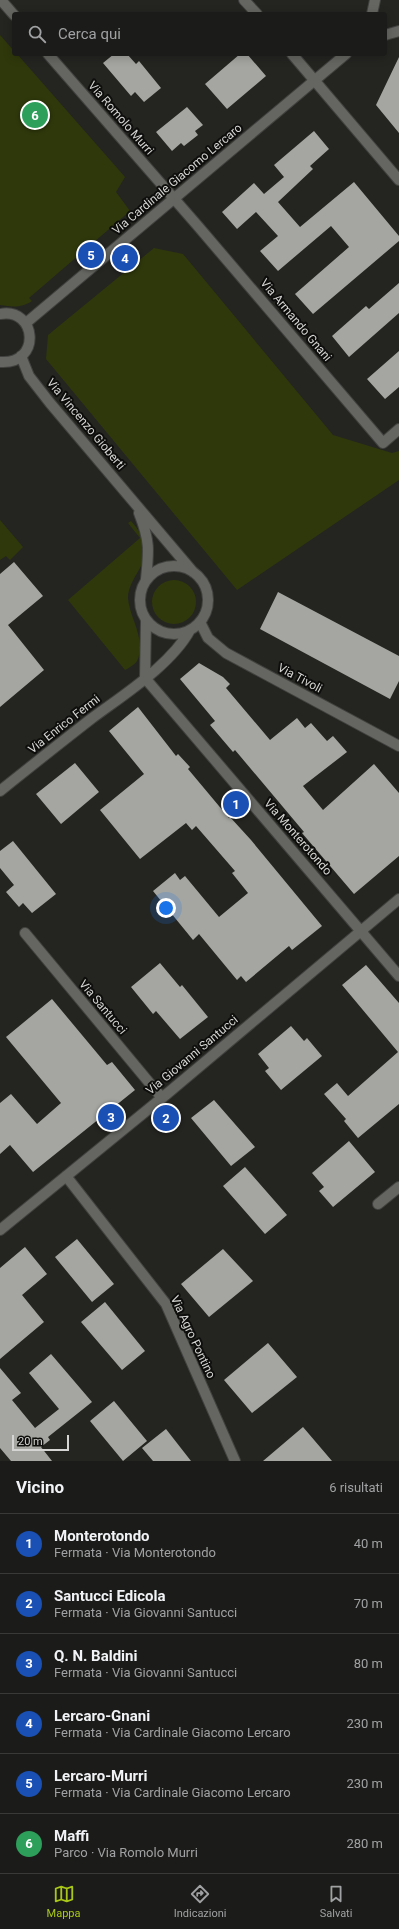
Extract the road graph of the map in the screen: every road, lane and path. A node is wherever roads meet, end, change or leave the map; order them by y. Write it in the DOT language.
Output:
graph roads {
  1 [pos="1,0"];
  2 [pos="244,0"];
  3 [pos="375,0"];
  4 [pos="255,12"];
  5 [pos="372,12"];
  6 [pos="12,13"];
  7 [pos="399,31"];
  8 [pos="387,35"];
  9 [pos="50,56"];
  10 [pos="294,56"];
  11 [pos="344,56"];
  12 [pos="315,80"];
  13 [pos="399,180"];
  14 [pos="174,199"];
  15 [pos="0,314"];
  16 [pos="26,323"];
  17 [pos="21,356"];
  18 [pos="0,362"];
  19 [pos="399,429"];
  20 [pos="136,506"];
  21 [pos="193,572"];
  22 [pos="146,579"];
  23 [pos="146,621"];
  24 [pos="200,622"];
  25 [pos="190,630"];
  26 [pos="145,678"];
  27 [pos="399,746"];
  28 [pos="0,792"];
  29 [pos="399,899"];
  30 [pos="361,930"];
  31 [pos="25,933"];
  32 [pos="399,976"];
  33 [pos="162,1098"];
  34 [pos="66,1176"];
  35 [pos="399,1187"];
  36 [pos="378,1204"];
  37 [pos="0,1230"];
  38 [pos="235,1461"];
  1 -- 6 [label="street"];
  2 -- 4 [label="street"];
  3 -- 5 [label="street"];
  7 -- 8 [label="street"];
  9 -- 14 [label="street, Via Romolo Murri"];
  10 -- 12 [label="street"];
  11 -- 12 [label="street, Via Cardinale Giacomo Lercaro"];
  12 -- 13 [label="street"];
  12 -- 14 [label="street, Via Cardinale Giacomo Lercaro"];
  14 -- 16 [label="street, Via Cardinale Giacomo Lercaro"];
  14 -- 19 [label="street, Via Armando Gnani"];
  15 -- 16 [label="street"];
  16 -- 17 [label="street"];
  17 -- 18 [label="street"];
  17 -- 20 [label="street, Via Vincenzo Gioberti"];
  20 -- 21 [label="street, Via Vincenzo Gioberti"];
  20 -- 22 [label="street, Via Vincenzo Gioberti"];
  21 -- 22 [label="street"];
  21 -- 24 [label="street, Via Vincenzo Gioberti"];
  22 -- 23 [label="street, Via Vincenzo Gioberti"];
  23 -- 25 [label="street, Via Vincenzo Gioberti"];
  23 -- 26 [label="street"];
  24 -- 25 [label="street, Via Vincenzo Gioberti"];
  24 -- 27 [label="street, Via Tivoli"];
  25 -- 26 [label="street, Via Enrico Fermi"];
  26 -- 28 [label="street, Via Enrico Fermi"];
  26 -- 30 [label="street, Via Monterotondo"];
  29 -- 30 [label="street, Via Giovanni Santucci"];
  30 -- 32 [label="street, Via Monterotondo"];
  30 -- 33 [label="street, Via Giovanni Santucci"];
  31 -- 33 [label="street, Via Santucci"];
  33 -- 34 [label="street, Via Giovanni Santucci"];
  34 -- 37 [label="street, Via Giovanni Santucci"];
  34 -- 38 [label="street, Via Agro Pontino"];
  35 -- 36 [label="street"];
}
